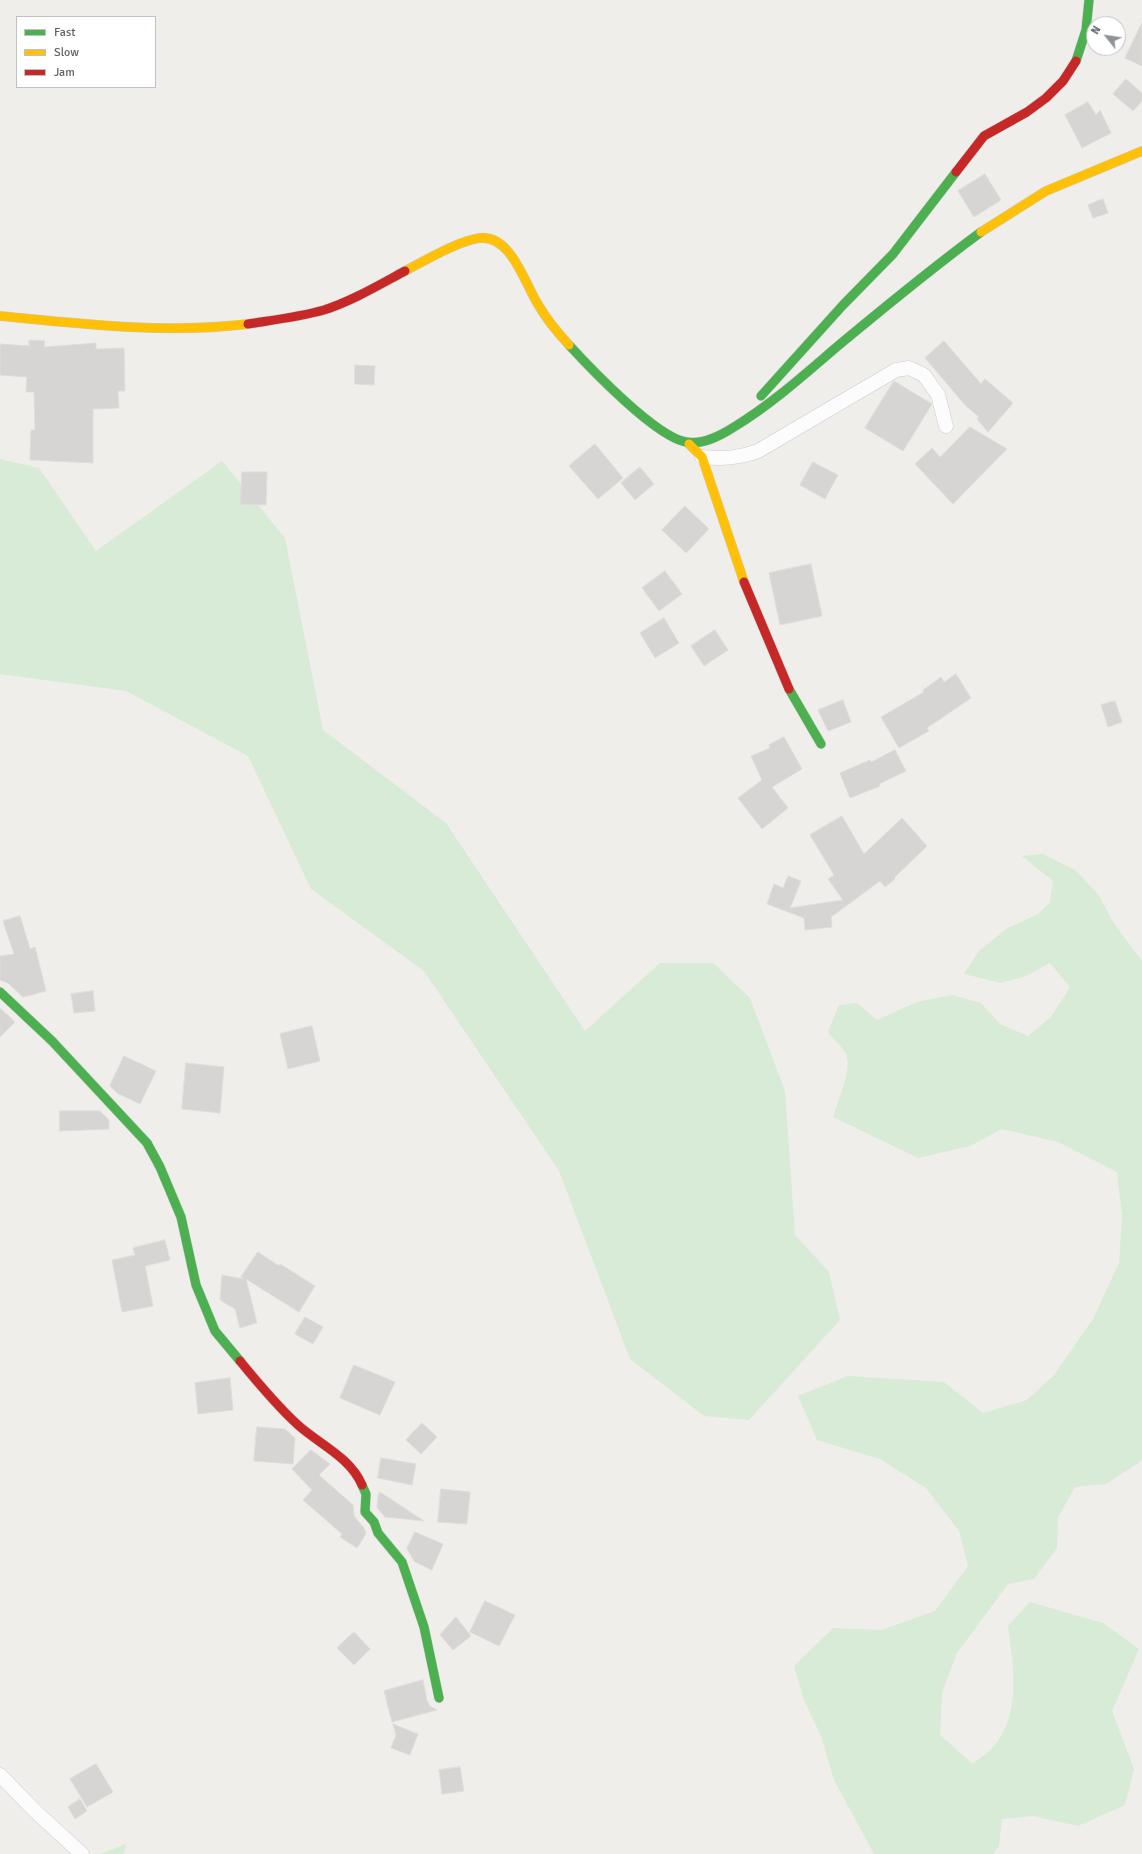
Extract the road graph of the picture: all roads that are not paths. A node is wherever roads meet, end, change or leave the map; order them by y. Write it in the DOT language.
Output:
graph roads {
  1 [pos="1089,0"];
  2 [pos="1142,151"];
  3 [pos="0,316"];
  4 [pos="946,426"];
  5 [pos="734,427"];
  6 [pos="689,444"];
  7 [pos="702,457"];
  8 [pos="821,744"];
  9 [pos="0,992"];
  10 [pos="439,1698"];
  11 [pos="0,1775"];
  12 [pos="82,1854"];
  1 -- 5 [label="street"];
  2 -- 5 [label="street"];
  3 -- 6 [label="street"];
  4 -- 7 [label="street"];
  5 -- 6 [label="street"];
  6 -- 7 [label="street"];
  7 -- 8 [label="street"];
  9 -- 10 [label="street"];
  11 -- 12 [label="street"];
}
